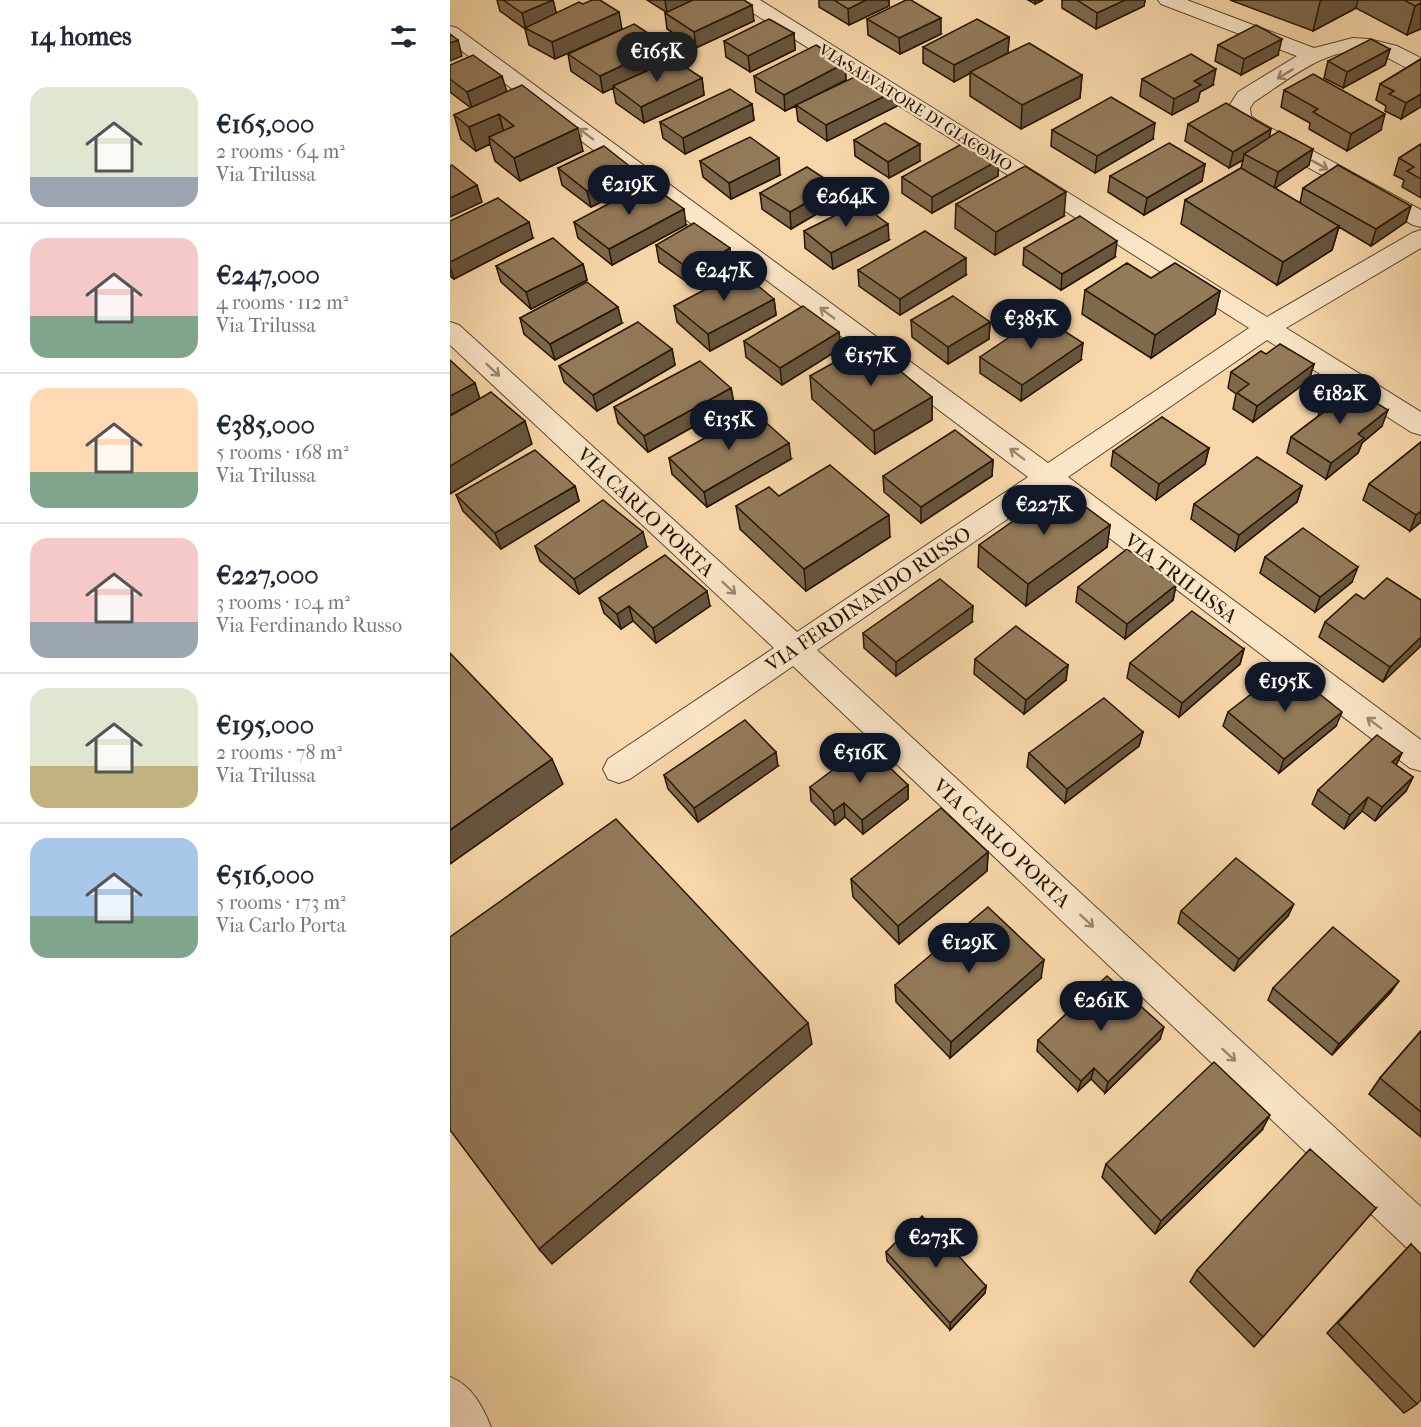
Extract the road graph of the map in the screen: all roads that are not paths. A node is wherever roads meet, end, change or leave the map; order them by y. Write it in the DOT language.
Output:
graph roads {
  1 [pos="746,0"];
  2 [pos="1168,0"];
  3 [pos="450,32"];
  4 [pos="1316,56"];
  5 [pos="1421,67"];
  6 [pos="1421,220"];
  7 [pos="1421,238"];
  8 [pos="1267,327"];
  9 [pos="450,331"];
  10 [pos="1421,425"];
  11 [pos="1048,477"];
  12 [pos="795,649"];
  13 [pos="1421,758"];
  14 [pos="619,769"];
  15 [pos="1421,1234"];
  16 [pos="450,1398"];
  17 [pos="470,1427"];
  1 -- 8 [label="street, VIA SALVATORE DI GIACOMO"];
  2 -- 4 [label="street"];
  11 -- 3 [label="street, VIA TRILUSSA, one-way"];
  4 -- 5 [label="street"];
  4 -- 6 [label="street, one-way"];
  7 -- 8 [label="street, VIA FERDINANDO RUSSO"];
  8 -- 10 [label="street, VIA SALVATORE DI GIACOMO"];
  8 -- 11 [label="street, VIA FERDINANDO RUSSO"];
  9 -- 12 [label="street, VIA CARLO PORTA, one-way"];
  11 -- 12 [label="street, VIA FERDINANDO RUSSO"];
  13 -- 11 [label="street, VIA TRILUSSA, one-way"];
  12 -- 14 [label="street, VIA FERDINANDO RUSSO"];
  12 -- 15 [label="street, VIA CARLO PORTA, one-way"];
  16 -- 17 [label="street"];
}
